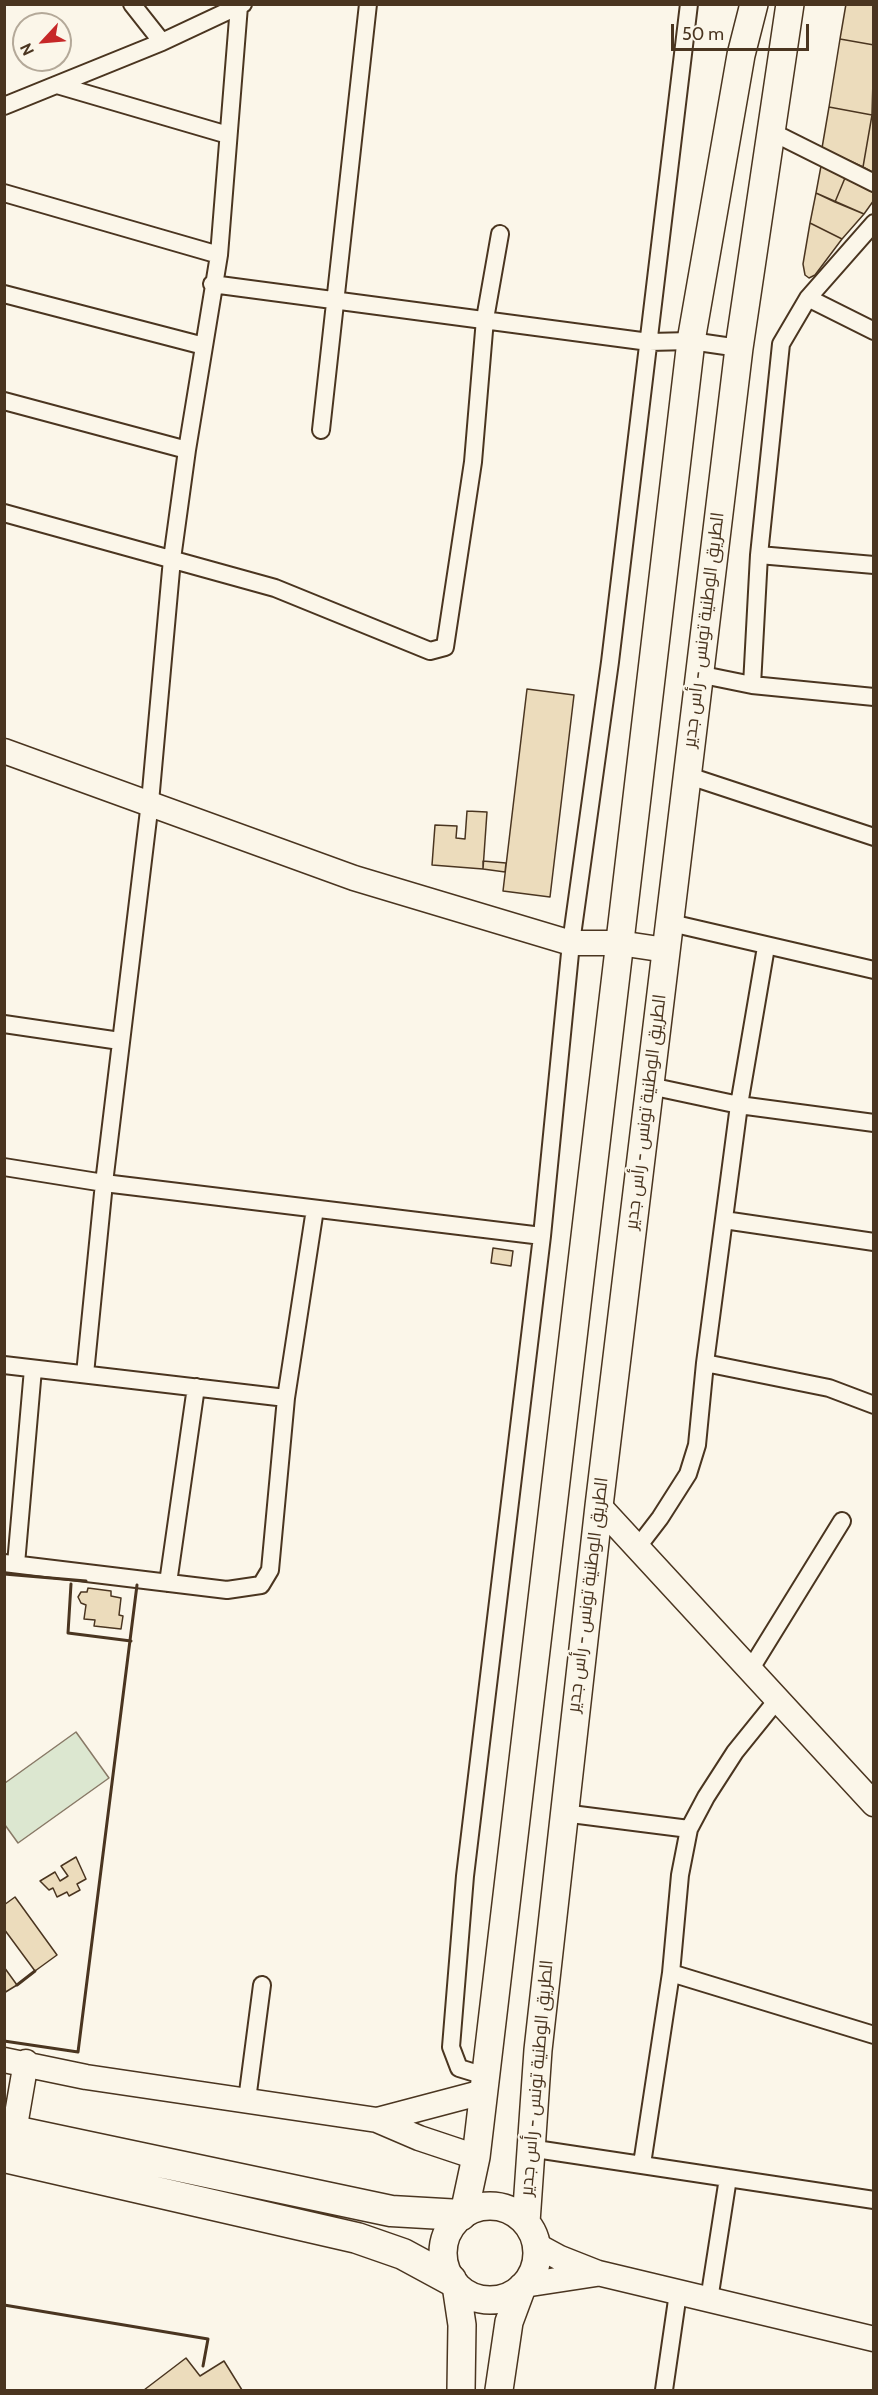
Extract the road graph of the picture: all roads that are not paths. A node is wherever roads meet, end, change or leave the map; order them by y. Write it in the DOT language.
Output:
graph roads {
  1 [pos="132,4"];
  2 [pos="368,4"];
  3 [pos="689,4"];
  4 [pos="754,4"];
  5 [pos="790,4"];
  6 [pos="241,5"];
  7 [pos="162,42"];
  8 [pos="57,85"];
  9 [pos="4,106"];
  10 [pos="772,132"];
  11 [pos="228,135"];
  12 [pos="873,183"];
  13 [pos="4,193"];
  14 [pos="873,223"];
  15 [pos="500,234"];
  16 [pos="219,255"];
  17 [pos="212,284"];
  18 [pos="4,294"];
  19 [pos="808,298"];
  20 [pos="335,301"];
  21 [pos="485,319"];
  22 [pos="873,331"];
  23 [pos="691,341"];
  24 [pos="649,342"];
  25 [pos="204,346"];
  26 [pos="739,348"];
  27 [pos="4,401"];
  28 [pos="321,430"];
  29 [pos="187,450"];
  30 [pos="4,513"];
  31 [pos="759,555"];
  32 [pos="172,560"];
  33 [pos="873,565"];
  34 [pos="698,674"];
  35 [pos="752,685"];
  36 [pos="873,697"];
  37 [pos="4,751"];
  38 [pos="686,776"];
  39 [pos="150,802"];
  40 [pos="873,837"];
  41 [pos="671,923"];
  42 [pos="571,943"];
  43 [pos="619,943"];
  44 [pos="766,947"];
  45 [pos="666,950"];
  46 [pos="873,970"];
  47 [pos="4,1024"];
  48 [pos="120,1041"];
  49 [pos="650,1086"];
  50 [pos="739,1105"];
  51 [pos="873,1123"];
  52 [pos="4,1167"];
  53 [pos="104,1183"];
  54 [pos="315,1209"];
  55 [pos="724,1220"];
  56 [pos="542,1236"];
  57 [pos="873,1242"];
  58 [pos="705,1363"];
  59 [pos="4,1365"];
  60 [pos="33,1369"];
  61 [pos="84,1374"];
  62 [pos="196,1387"];
  63 [pos="286,1398"];
  64 [pos="873,1405"];
  65 [pos="598,1506"];
  66 [pos="842,1521"];
  67 [pos="637,1548"];
  68 [pos="10,1563"];
  69 [pos="168,1583"];
  70 [pos="750,1670"];
  71 [pos="777,1700"];
  72 [pos="873,1804"];
  73 [pos="563,1813"];
  74 [pos="689,1829"];
  75 [pos="671,1973"];
  76 [pos="262,1985"];
  77 [pos="873,2035"];
  78 [pos="15,2061"];
  79 [pos="484,2084"];
  80 [pos="247,2100"];
  81 [pos="377,2120"];
  82 [pos="8,2144"];
  83 [pos="529,2148"];
  84 [pos="476,2157"];
  85 [pos="642,2164"];
  86 [pos="728,2178"];
  87 [pos="873,2200"];
  88 [pos="463,2214"];
  89 [pos="531,2233"];
  90 [pos="598,2273"];
  91 [pos="454,2283"];
  92 [pos="523,2286"];
  93 [pos="678,2293"];
  94 [pos="709,2300"];
  95 [pos="873,2339"];
  96 [pos="461,2391"];
  97 [pos="500,2391"];
  98 [pos="664,2391"];
  1 -- 7 [label="street"];
  2 -- 20 [label="street"];
  3 -- 24 [label="street"];
  4 -- 23 [label="main road"];
  5 -- 10 [label="main road, الطريق الوطنية تونس - رأس جدير"];
  6 -- 7 [label="street"];
  6 -- 11 [label="street"];
  7 -- 8 [label="street"];
  8 -- 9 [label="street"];
  8 -- 11 [label="street"];
  10 -- 12 [label="street"];
  10 -- 26 [label="main road, الطريق الوطنية تونس - رأس جدير"];
  11 -- 16 [label="street"];
  13 -- 16 [label="street"];
  14 -- 19 [label="street"];
  15 -- 21 [label="street"];
  16 -- 17 [label="street"];
  17 -- 20 [label="street"];
  17 -- 25 [label="street"];
  18 -- 25 [label="street"];
  19 -- 22 [label="street"];
  19 -- 31 [label="street"];
  20 -- 21 [label="street"];
  20 -- 28 [label="street"];
  21 -- 24 [label="street"];
  21 -- 32 [label="street"];
  23 -- 24 [label="street"];
  23 -- 26 [label="street"];
  23 -- 43 [label="main road"];
  24 -- 42 [label="street"];
  25 -- 29 [label="street"];
  26 -- 34 [label="main road, الطريق الوطنية تونس - رأس جدير"];
  27 -- 29 [label="street"];
  29 -- 32 [label="street"];
  30 -- 32 [label="street"];
  31 -- 33 [label="street"];
  31 -- 35 [label="street"];
  32 -- 39 [label="street"];
  34 -- 35 [label="street"];
  34 -- 38 [label="main road, الطريق الوطنية تونس - رأس جدير"];
  35 -- 36 [label="street"];
  37 -- 39 [label="street"];
  38 -- 40 [label="street"];
  38 -- 41 [label="main road, الطريق الوطنية تونس - رأس جدير"];
  39 -- 42 [label="street"];
  39 -- 48 [label="street"];
  41 -- 44 [label="street"];
  41 -- 45 [label="main road, الطريق الوطنية تونس - رأس جدير"];
  42 -- 43 [label="street"];
  42 -- 56 [label="street"];
  43 -- 45 [label="street"];
  43 -- 79 [label="main road"];
  44 -- 46 [label="street"];
  44 -- 50 [label="street"];
  45 -- 49 [label="main road, الطريق الوطنية تونس - رأس جدير"];
  47 -- 48 [label="street"];
  48 -- 53 [label="street"];
  49 -- 50 [label="street"];
  49 -- 65 [label="main road, الطريق الوطنية تونس - رأس جدير"];
  50 -- 51 [label="street"];
  50 -- 55 [label="street"];
  52 -- 53 [label="street"];
  53 -- 54 [label="street"];
  53 -- 61 [label="street"];
  54 -- 56 [label="street"];
  54 -- 63 [label="street"];
  55 -- 57 [label="street"];
  55 -- 58 [label="street"];
  56 -- 79 [label="street"];
  58 -- 64 [label="street"];
  58 -- 67 [label="street"];
  59 -- 60 [label="street"];
  60 -- 61 [label="street"];
  60 -- 68 [label="street"];
  61 -- 62 [label="street"];
  62 -- 63 [label="street"];
  62 -- 69 [label="street"];
  63 -- 69 [label="street"];
  65 -- 67 [label="street"];
  65 -- 73 [label="main road, الطريق الوطنية تونس - رأس جدير"];
  66 -- 70 [label="street"];
  67 -- 70 [label="street"];
  68 -- 69 [label="street"];
  70 -- 71 [label="street"];
  71 -- 72 [label="street"];
  71 -- 74 [label="street"];
  73 -- 74 [label="street"];
  73 -- 83 [label="main road, الطريق الوطنية تونس - رأس جدير"];
  74 -- 75 [label="street"];
  75 -- 77 [label="street"];
  75 -- 85 [label="street"];
  76 -- 80 [label="street"];
  78 -- 80 [label="street"];
  78 -- 82 [label="street"];
  79 -- 81 [label="street"];
  79 -- 84 [label="main road"];
  80 -- 81 [label="street"];
  81 -- 84 [label="street"];
  82 -- 88 [label="highway"];
  82 -- 91 [label="highway"];
  83 -- 85 [label="street"];
  83 -- 89 [label="main road, الطريق الوطنية تونس - رأس جدير"];
  84 -- 88 [label="main road"];
  85 -- 86 [label="street"];
  86 -- 87 [label="street"];
  86 -- 94 [label="street"];
  88 -- 89 [label="main road"];
  88 -- 91 [label="main road"];
  89 -- 90 [label="street"];
  89 -- 92 [label="main road"];
  90 -- 92 [label="street"];
  90 -- 93 [label="street"];
  91 -- 92 [label="main road"];
  91 -- 96 [label="main road"];
  92 -- 97 [label="main road"];
  93 -- 94 [label="street"];
  93 -- 98 [label="street"];
  94 -- 95 [label="street"];
}
